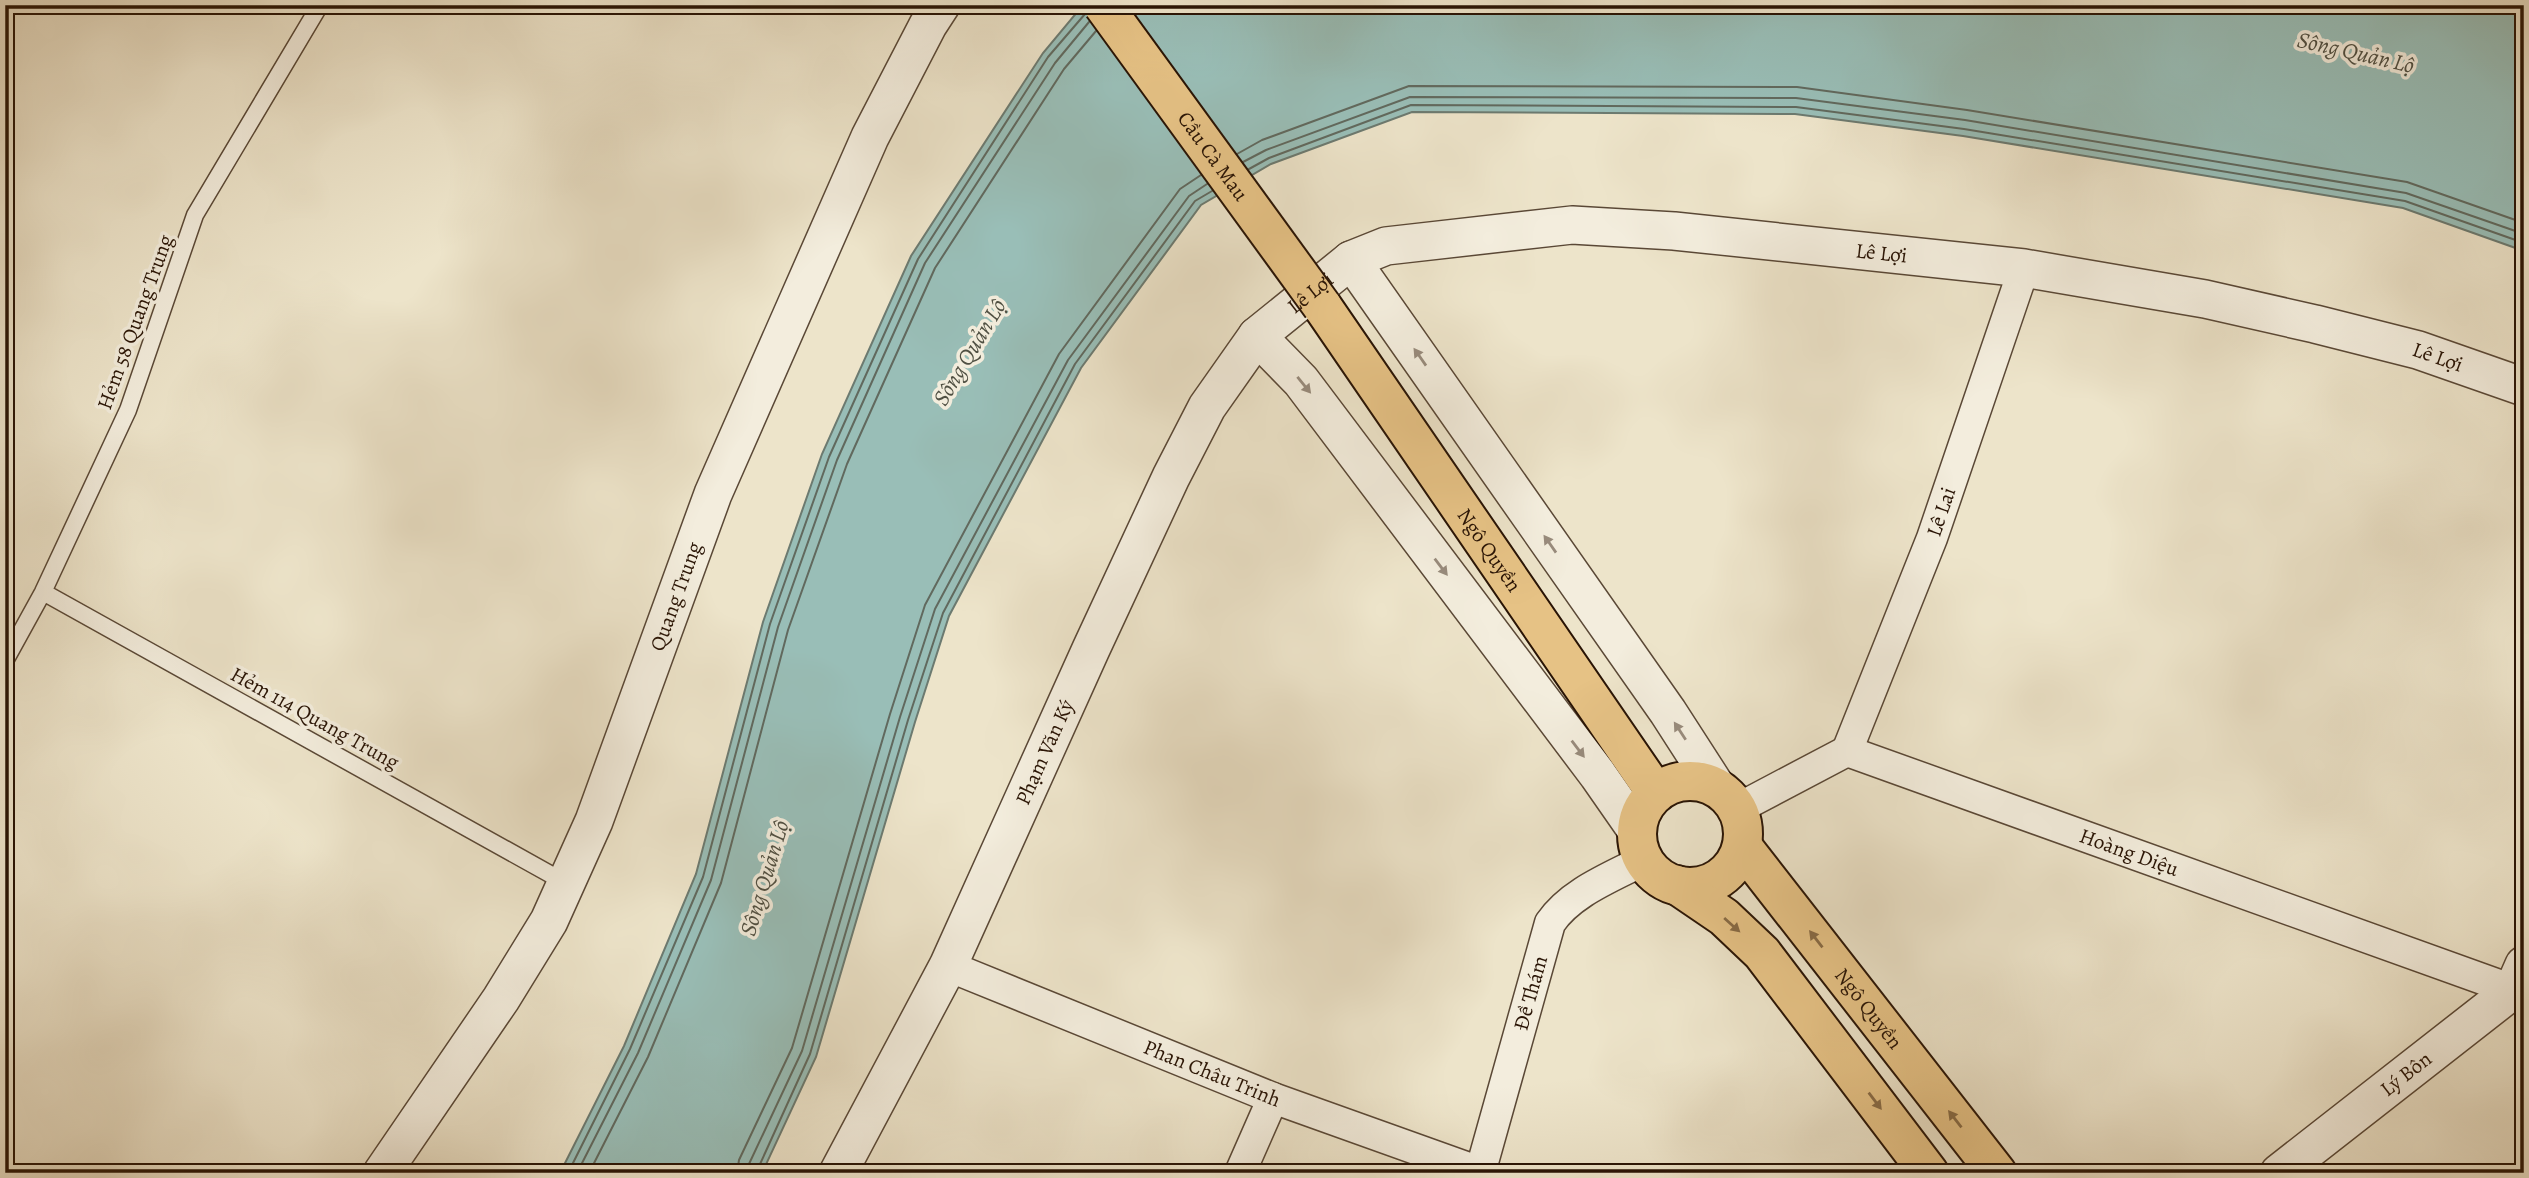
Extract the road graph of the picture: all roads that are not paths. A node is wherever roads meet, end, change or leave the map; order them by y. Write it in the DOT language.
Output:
graph roads {
  1 [pos="320,5"];
  2 [pos="941,5"];
  3 [pos="1103,5"];
  4 [pos="1351,260"];
  5 [pos="2024,268"];
  6 [pos="1322,306"];
  7 [pos="1257,336"];
  8 [pos="2524,387"];
  9 [pos="43,592"];
  10 [pos="5,661"];
  11 [pos="1847,751"];
  12 [pos="1656,793"];
  13 [pos="1727,799"];
  14 [pos="1641,845"];
  15 [pos="1742,846"];
  16 [pos="566,883"];
  17 [pos="1677,885"];
  18 [pos="948,966"];
  19 [pos="2520,984"];
  20 [pos="1273,1098"];
  21 [pos="1480,1172"];
  22 [pos="382,1173"];
  23 [pos="838,1173"];
  24 [pos="1240,1173"];
  25 [pos="1929,1173"];
  26 [pos="1997,1173"];
  27 [pos="2278,1173"];
  1 -- 9 [label="lane, Hẻm 58 Quang Trung"];
  2 -- 16 [label="street, Quang Trung"];
  3 -- 6 [label="main road, Cầu Cà Mau, bridge"];
  4 -- 5 [label="street, Lê Lợi"];
  4 -- 7 [label="street, Lê Lợi"];
  13 -- 4 [label="street, one-way"];
  5 -- 8 [label="street, Lê Lợi"];
  5 -- 11 [label="street, Lê Lai"];
  6 -- 12 [label="main road, Ngô Quyền"];
  7 -- 14 [label="street, one-way"];
  7 -- 18 [label="street, Phạm Văn Ký"];
  9 -- 10 [label="lane, Hẻm 58 Quang Trung"];
  9 -- 16 [label="lane, Hẻm 114 Quang Trung"];
  11 -- 13 [label="street"];
  11 -- 19 [label="street, Hoàng Diệu"];
  12 -- 13 [label="main road"];
  12 -- 14 [label="main road"];
  13 -- 15 [label="main road"];
  14 -- 17 [label="main road"];
  14 -- 21 [label="street, Đề Thám"];
  15 -- 17 [label="main road"];
  26 -- 15 [label="main road, Ngô Quyền, one-way"];
  16 -- 22 [label="street, Quang Trung"];
  17 -- 25 [label="main road, one-way"];
  18 -- 20 [label="street, Phan Châu Trinh"];
  18 -- 23 [label="street, Phạm Văn Ký"];
  19 -- 27 [label="street, Lý Bôn"];
  20 -- 21 [label="street, Phan Châu Trinh"];
  20 -- 24 [label="street"];
}
